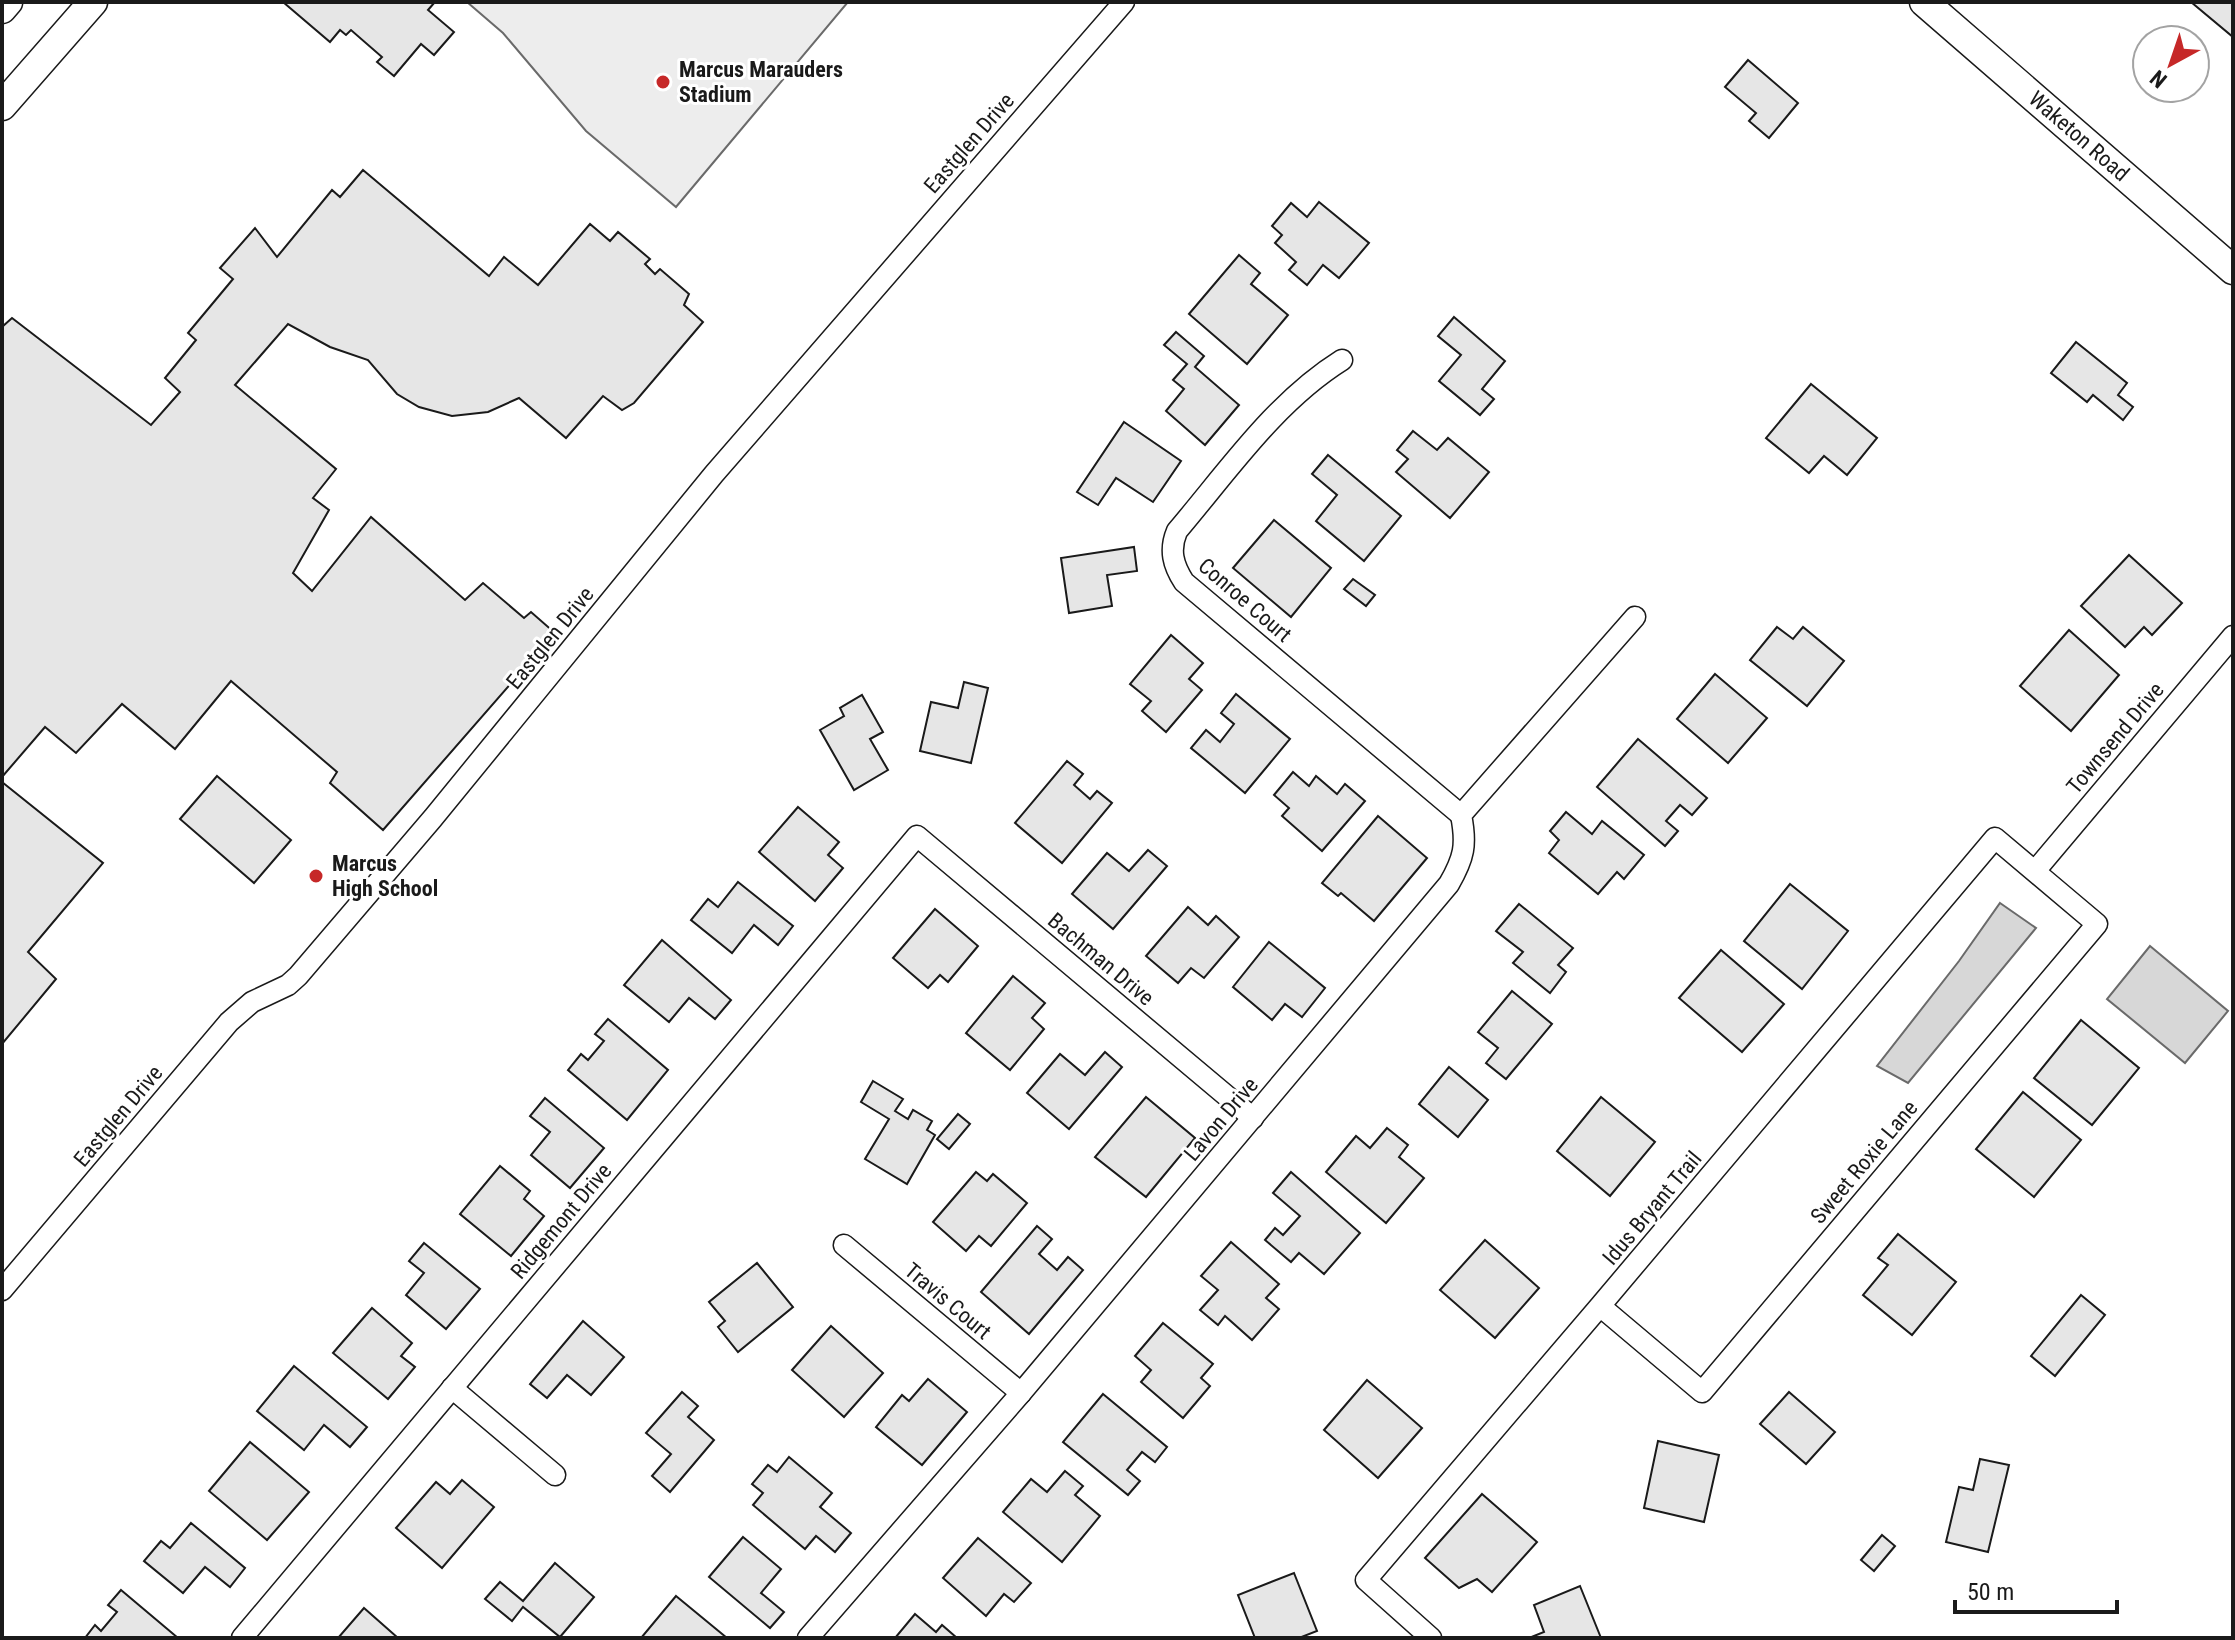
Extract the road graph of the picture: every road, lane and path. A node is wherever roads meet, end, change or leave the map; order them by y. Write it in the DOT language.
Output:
graph roads {
  1 [pos="8,2"];
  2 [pos="93,2"];
  3 [pos="1124,2"];
  4 [pos="1924,2"];
  5 [pos="2,9"];
  6 [pos="2,106"];
  7 [pos="2233,270"];
  8 [pos="1342,360"];
  9 [pos="1635,617"];
  10 [pos="2233,636"];
  11 [pos="1461,815"];
  12 [pos="917,836"];
  13 [pos="2035,871"];
  14 [pos="1253,1118"];
  15 [pos="844,1245"];
  16 [pos="2,1290"];
  17 [pos="1600,1306"];
  18 [pos="452,1388"];
  19 [pos="1021,1393"];
  20 [pos="555,1475"];
  21 [pos="242,1638"];
  22 [pos="808,1638"];
  23 [pos="1431,1638"];
  1 -- 5 [label="street"];
  2 -- 6 [label="street"];
  3 -- 16 [label="street, Eastglen Drive"];
  4 -- 7 [label="street, Waketon Road"];
  8 -- 11 [label="street, Conroe Court"];
  9 -- 11 [label="street"];
  10 -- 13 [label="street, Townsend Drive"];
  11 -- 14 [label="street, Lavon Drive"];
  12 -- 14 [label="street, Bachman Drive"];
  12 -- 18 [label="street, Ridgemont Drive"];
  13 -- 17 [label="street, Idus Bryant Trail"];
  13 -- 17 [label="street, Sweet Roxie Lane"];
  14 -- 19 [label="street, Lavon Drive"];
  15 -- 19 [label="street, Travis Court"];
  17 -- 23 [label="street, Idus Bryant Trail"];
  18 -- 20 [label="street"];
  18 -- 21 [label="street, Ridgemont Drive"];
  19 -- 22 [label="street, Lavon Drive"];
}
